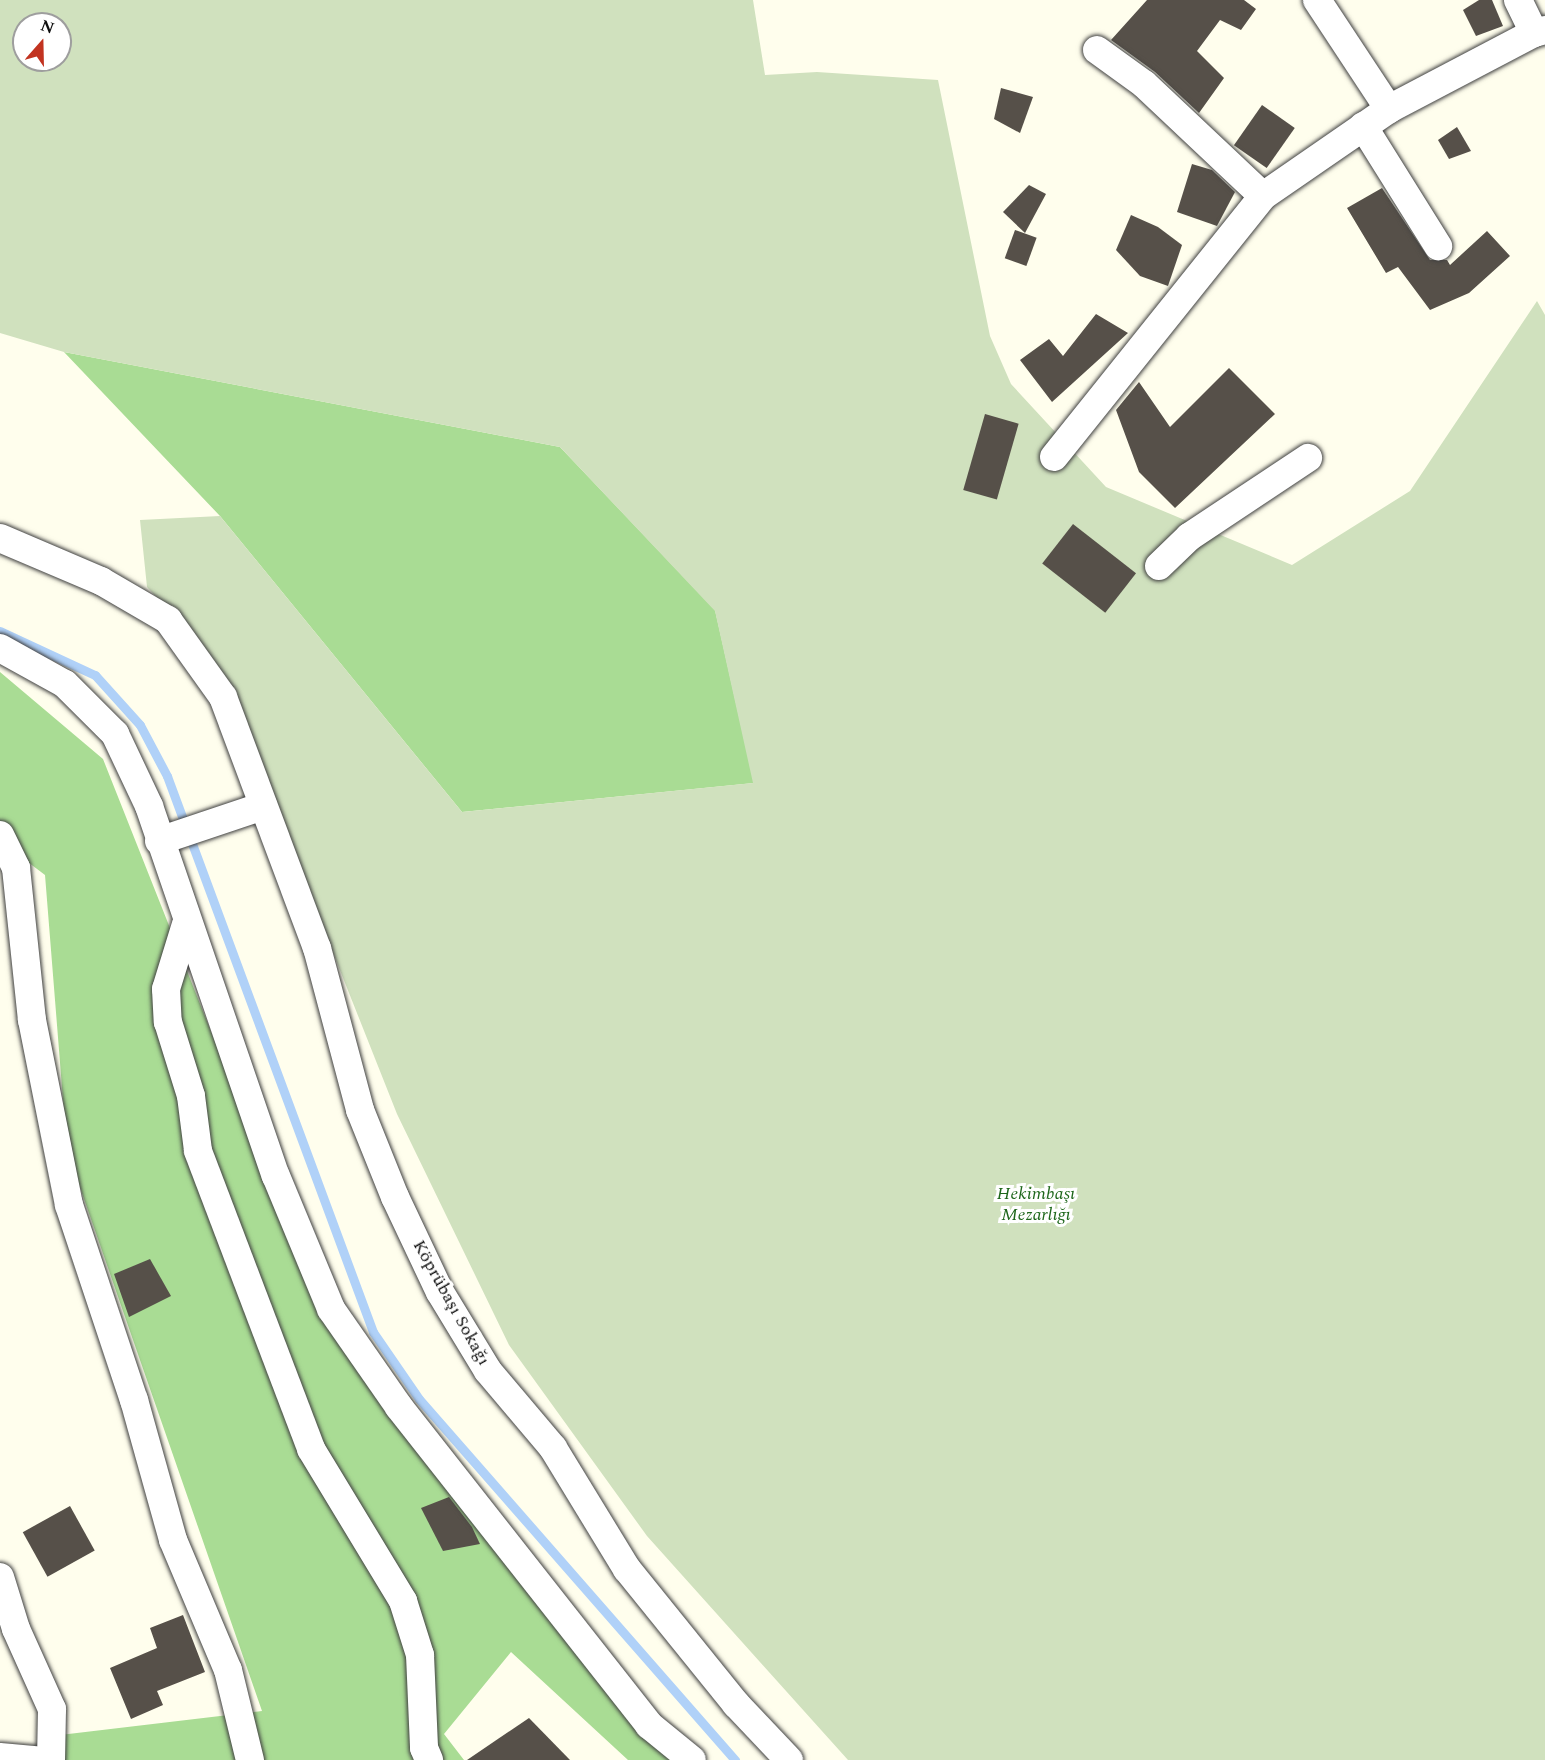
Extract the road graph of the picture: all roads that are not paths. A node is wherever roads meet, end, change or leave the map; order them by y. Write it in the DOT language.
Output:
graph roads {
  1 [pos="1317,0"];
  2 [pos="1518,0"];
  3 [pos="1539,32"];
  4 [pos="1097,50"];
  5 [pos="1389,109"];
  6 [pos="1363,126"];
  7 [pos="1263,196"];
  8 [pos="1438,246"];
  9 [pos="1054,457"];
  10 [pos="1308,458"];
  11 [pos="0,538"];
  12 [pos="1159,566"];
  13 [pos="0,648"];
  14 [pos="250,810"];
  15 [pos="0,835"];
  16 [pos="168,838"];
  17 [pos="186,924"];
  18 [pos="0,1577"];
  19 [pos="0,1757"];
  20 [pos="36,1760"];
  21 [pos="51,1760"];
  22 [pos="250,1760"];
  23 [pos="429,1760"];
  24 [pos="692,1760"];
  25 [pos="789,1760"];
  1 -- 5 [label="street"];
  2 -- 3 [label="street"];
  3 -- 5 [label="street"];
  4 -- 7 [label="street"];
  5 -- 6 [label="street"];
  6 -- 7 [label="street"];
  6 -- 8 [label="street"];
  7 -- 9 [label="street"];
  10 -- 12 [label="street"];
  11 -- 14 [label="street, Köprübaşı Sokağı"];
  13 -- 16 [label="street"];
  14 -- 16 [label="street"];
  14 -- 25 [label="street, Köprübaşı Sokağı"];
  15 -- 22 [label="street"];
  16 -- 17 [label="street"];
  17 -- 23 [label="street"];
  17 -- 24 [label="street"];
  18 -- 21 [label="street"];
  19 -- 20 [label="street"];
}
